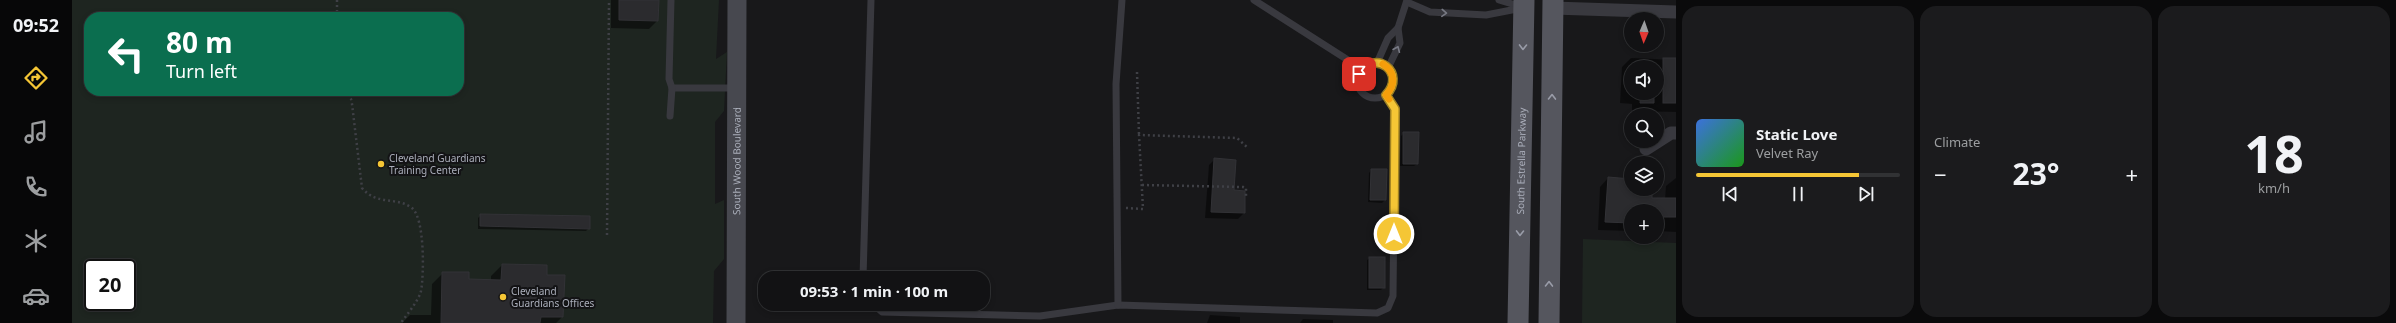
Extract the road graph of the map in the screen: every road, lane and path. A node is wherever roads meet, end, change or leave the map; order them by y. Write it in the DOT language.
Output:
graph roads {
  1 [pos="337,0"];
  2 [pos="609,0"];
  3 [pos="671,0"];
  4 [pos="737,0"];
  5 [pos="871,0"];
  6 [pos="1122,0"];
  7 [pos="1254,0"];
  8 [pos="1499,0"];
  9 [pos="1409,1"];
  10 [pos="1524,4"];
  11 [pos="1553,4"];
  12 [pos="337,12"];
  13 [pos="1676,12"];
  14 [pos="1398,28"];
  15 [pos="1377,62"];
  16 [pos="1388,68"];
  17 [pos="1362,69"];
  18 [pos="1137,72"];
  19 [pos="672,88"];
  20 [pos="737,88"];
  21 [pos="1386,95"];
  22 [pos="348,96"];
  23 [pos="670,116"];
  24 [pos="1676,132"];
  25 [pos="1139,135"];
  26 [pos="1248,148"];
  27 [pos="1646,149"];
  28 [pos="1142,185"];
  29 [pos="1246,196"];
  30 [pos="1118,208"];
  31 [pos="607,235"];
  32 [pos="863,271"];
  33 [pos="1118,305"];
  34 [pos="881,311"];
  35 [pos="402,323"];
  36 [pos="736,323"];
  37 [pos="1518,323"];
  38 [pos="1548,323"];
  1 -- 12 [label="path"];
  2 -- 31 [label="path"];
  3 -- 19 [label="lane"];
  4 -- 20 [label="street, South Wood Boulevard"];
  5 -- 32 [label="lane"];
  6 -- 30 [label="lane"];
  7 -- 17 [label="lane"];
  8 -- 10 [label="lane"];
  9 -- 10 [label="lane, one-way"];
  9 -- 14 [label="lane"];
  10 -- 11 [label="main road"];
  10 -- 37 [label="main road, South Estrella Parkway, one-way"];
  11 -- 13 [label="street"];
  38 -- 11 [label="main road, one-way"];
  14 -- 15 [label="lane"];
  16 -- 14 [label="lane, one-way"];
  15 -- 16 [label="lane"];
  15 -- 17 [label="lane"];
  16 -- 21 [label="lane"];
  17 -- 21 [label="lane"];
  18 -- 25 [label="path"];
  19 -- 20 [label="lane"];
  19 -- 23 [label="lane"];
  20 -- 36 [label="street, South Wood Boulevard"];
  21 -- 33 [label="lane"];
  22 -- 35 [label="path"];
  24 -- 27 [label="street"];
  25 -- 26 [label="path"];
  25 -- 28 [label="path"];
  28 -- 29 [label="path"];
  28 -- 30 [label="path"];
  30 -- 33 [label="lane"];
  33 -- 34 [label="lane"];
}
